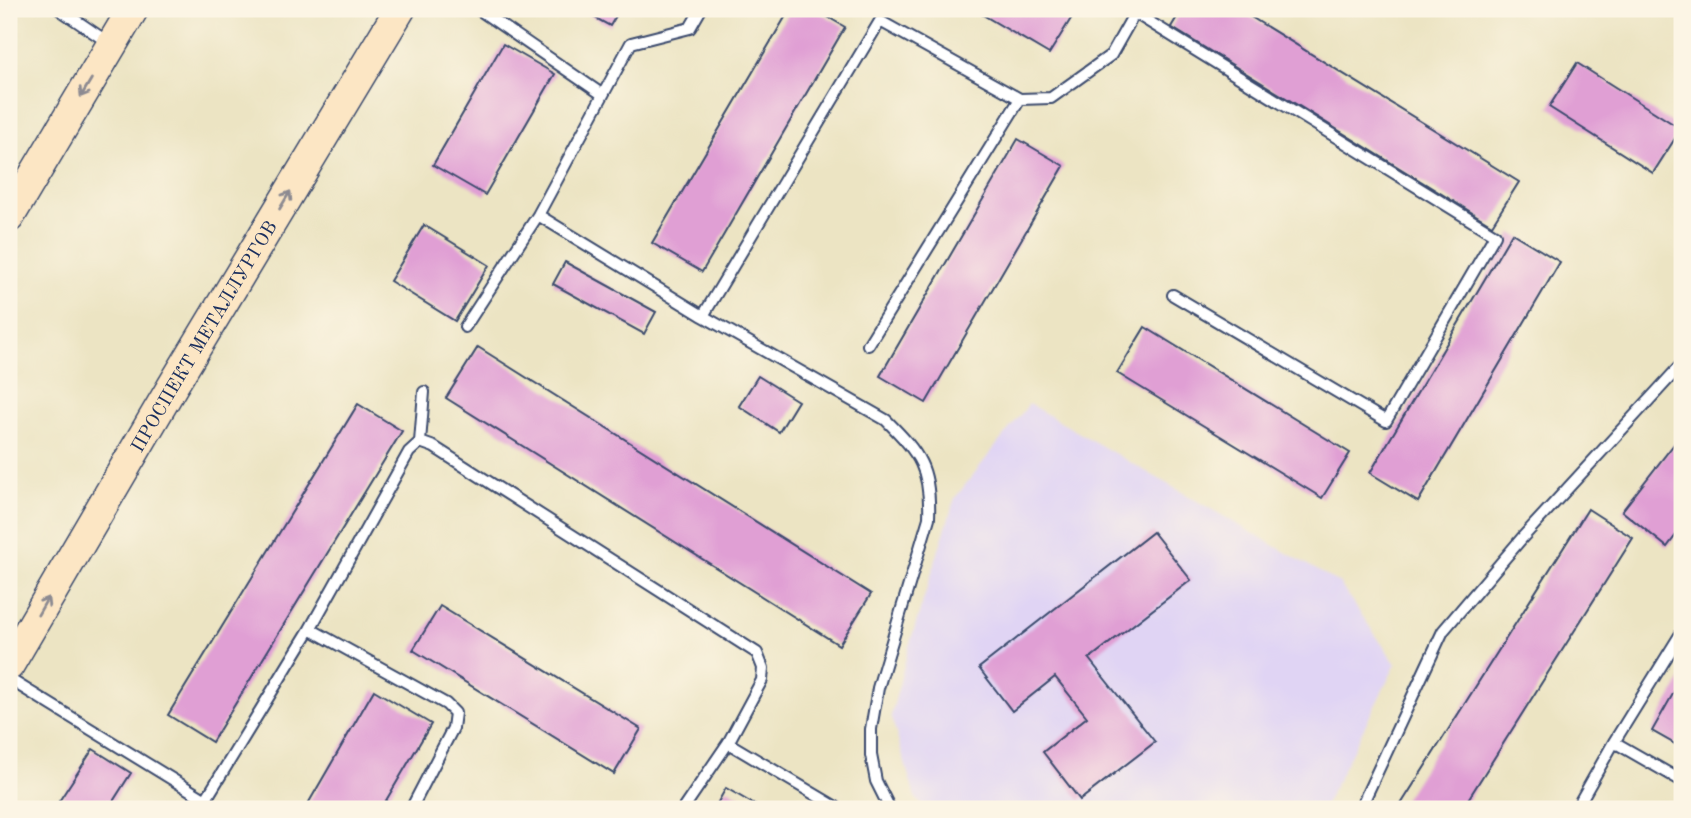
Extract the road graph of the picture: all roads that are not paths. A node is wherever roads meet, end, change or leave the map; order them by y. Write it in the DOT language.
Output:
graph roads {
  1 [pos="59,9"];
  2 [pos="133,9"];
  3 [pos="400,9"];
  4 [pos="478,9"];
  5 [pos="701,9"];
  6 [pos="1136,11"];
  7 [pos="111,45"];
  8 [pos="603,94"];
  9 [pos="1020,99"];
  10 [pos="538,215"];
  11 [pos="9,217"];
  12 [pos="1173,295"];
  13 [pos="703,316"];
  14 [pos="465,327"];
  15 [pos="868,345"];
  16 [pos="1682,364"];
  17 [pos="424,392"];
  18 [pos="420,442"];
  19 [pos="310,629"];
  20 [pos="1682,632"];
  21 [pos="9,665"];
  22 [pos="9,679"];
  23 [pos="1614,742"];
  24 [pos="728,743"];
  25 [pos="1682,781"];
  26 [pos="203,805"];
  27 [pos="837,808"];
  28 [pos="411,809"];
  29 [pos="683,809"];
  30 [pos="890,809"];
  31 [pos="1360,809"];
  32 [pos="1576,809"];
  1 -- 7 [label="lane"];
  2 -- 7 [label="main road"];
  21 -- 3 [label="main road, ПРОСПЕКТ МЕТАЛЛУРГОВ, one-way"];
  4 -- 8 [label="lane"];
  5 -- 8 [label="lane"];
  6 -- 9 [label="lane"];
  6 -- 12 [label="lane"];
  7 -- 11 [label="main road, one-way"];
  8 -- 10 [label="lane"];
  9 -- 13 [label="lane"];
  9 -- 15 [label="lane"];
  10 -- 13 [label="lane"];
  10 -- 14 [label="lane"];
  13 -- 30 [label="lane"];
  16 -- 31 [label="lane"];
  17 -- 18 [label="lane"];
  18 -- 19 [label="lane"];
  18 -- 24 [label="lane"];
  19 -- 26 [label="lane"];
  19 -- 28 [label="lane"];
  20 -- 23 [label="lane"];
  22 -- 26 [label="lane"];
  23 -- 25 [label="lane"];
  23 -- 32 [label="lane"];
  24 -- 27 [label="lane"];
  24 -- 29 [label="lane"];
}
